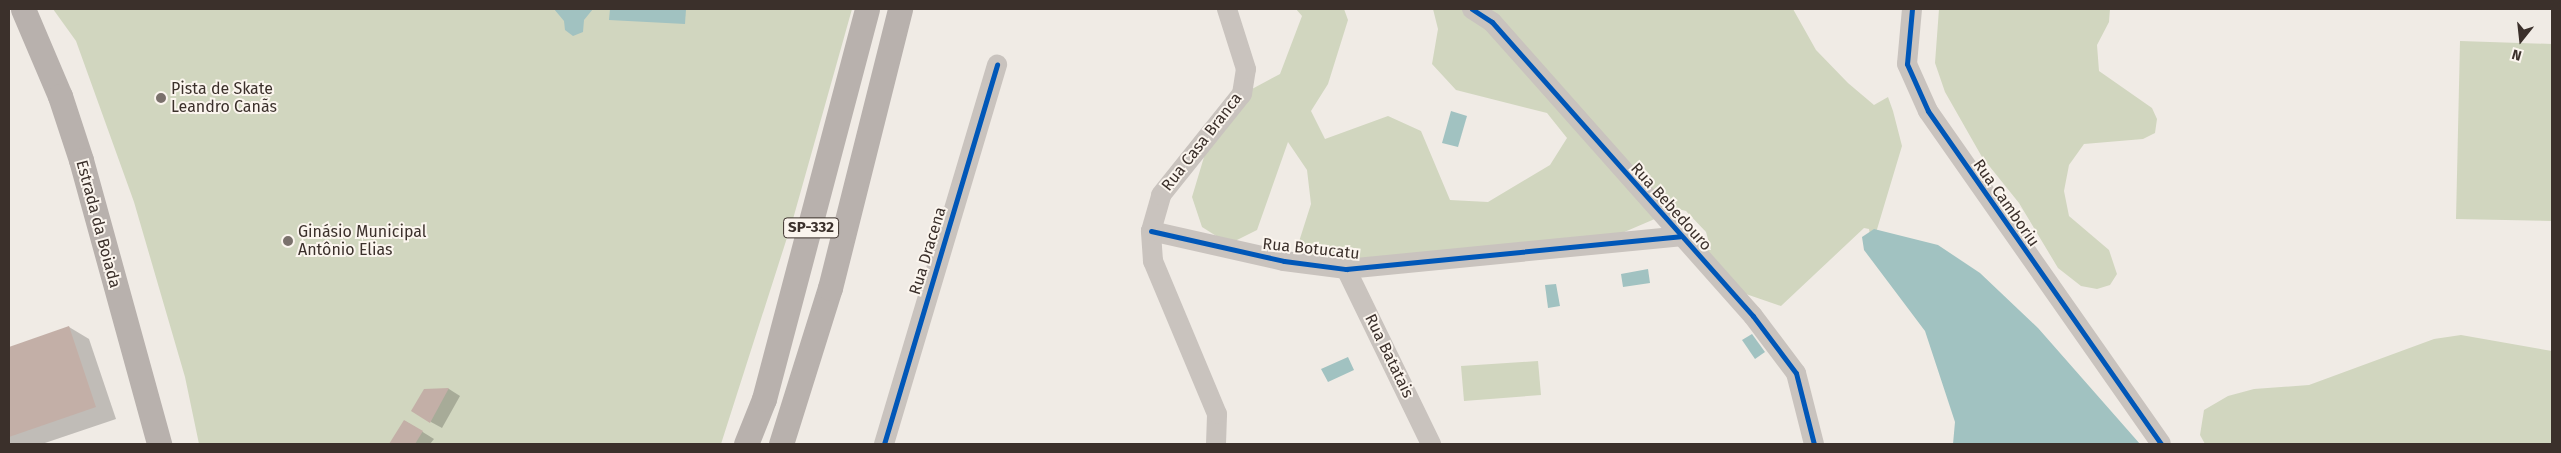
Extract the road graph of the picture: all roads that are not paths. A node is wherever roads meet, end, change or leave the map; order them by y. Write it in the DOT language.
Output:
graph roads {
  1 [pos="23,9"];
  2 [pos="867,9"];
  3 [pos="900,9"];
  4 [pos="1227,9"];
  5 [pos="1472,9"];
  6 [pos="1912,9"];
  7 [pos="997,64"];
  8 [pos="1151,231"];
  9 [pos="1680,236"];
  10 [pos="1346,268"];
  11 [pos="158,444"];
  12 [pos="746,444"];
  13 [pos="781,444"];
  14 [pos="884,444"];
  15 [pos="1216,444"];
  16 [pos="1431,444"];
  17 [pos="1814,444"];
  18 [pos="2161,444"];
  1 -- 11 [label="main road, Estrada da Boiada"];
  2 -- 12 [label="main road, SP-332"];
  3 -- 13 [label="main road, SP-332"];
  4 -- 8 [label="street, Rua Casa Branca"];
  5 -- 9 [label="street, Rua Bebedouro"];
  6 -- 18 [label="street, Rua Camboriu"];
  7 -- 14 [label="street, Rua Dracena"];
  8 -- 10 [label="street, Rua Botucatu"];
  8 -- 15 [label="street, Rua Casa Branca"];
  9 -- 10 [label="street, Rua Botucatu"];
  9 -- 17 [label="street, Rua Bebedouro"];
  10 -- 16 [label="street, Rua Batatais"];
}
